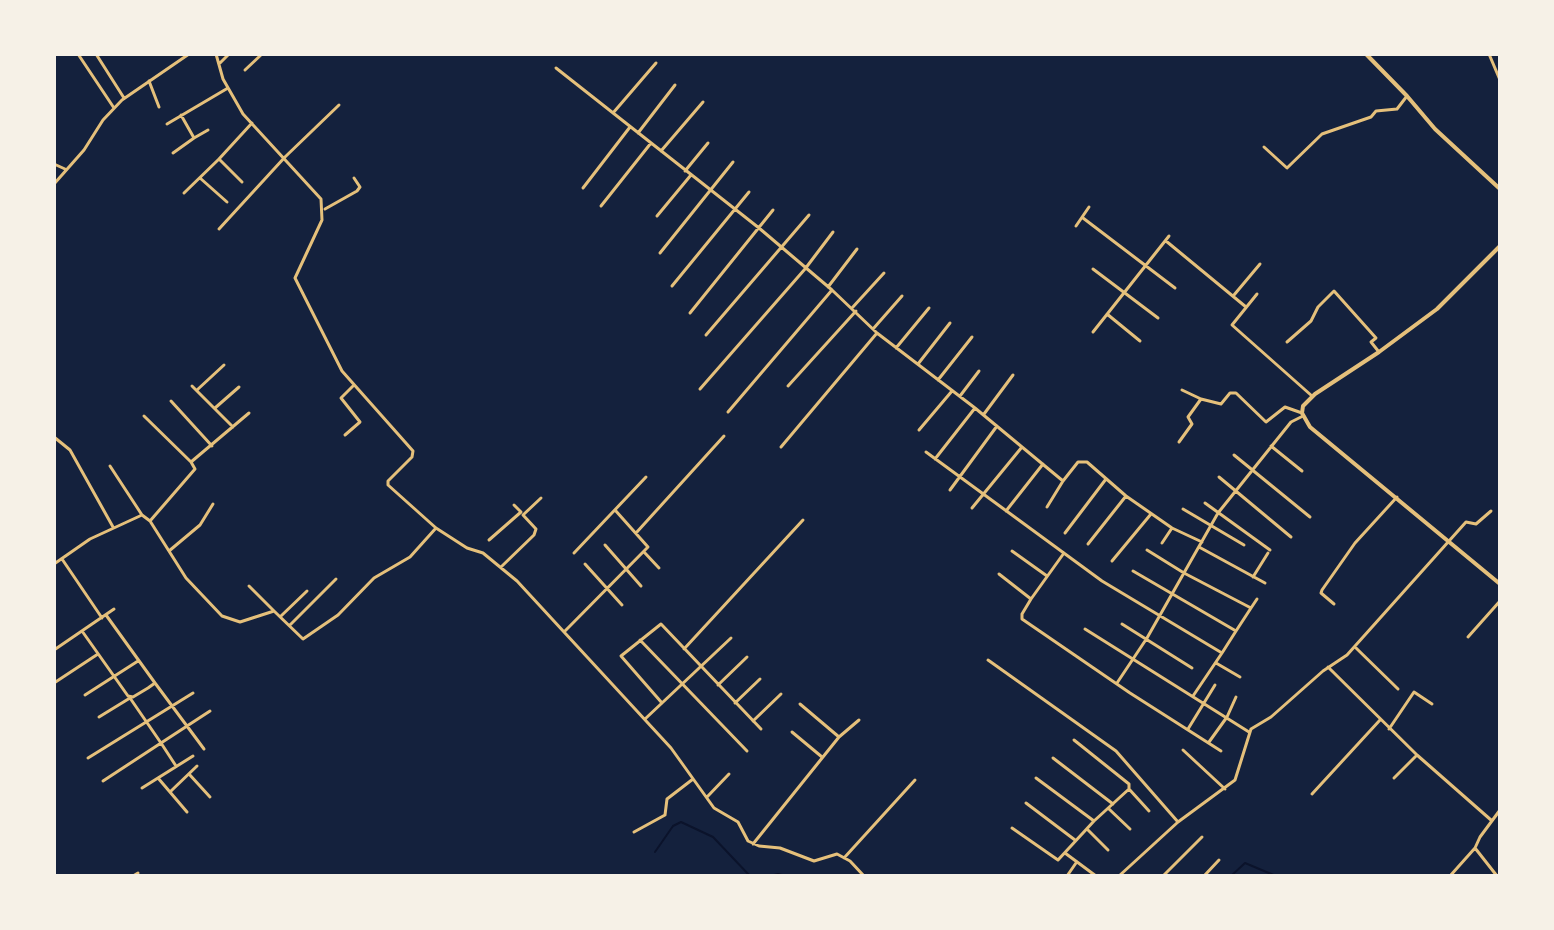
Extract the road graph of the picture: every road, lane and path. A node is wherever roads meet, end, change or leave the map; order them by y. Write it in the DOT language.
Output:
graph roads {
  1 [pos="78,54"];
  2 [pos="96,54"];
  3 [pos="189,54"];
  4 [pos="216,54"];
  5 [pos="229,54"];
  6 [pos="262,54"];
  7 [pos="1366,54"];
  8 [pos="1489,54"];
  9 [pos="656,63"];
  10 [pos="219,64"];
  11 [pos="556,68"];
  12 [pos="245,70"];
  13 [pos="1500,80"];
  14 [pos="148,82"];
  15 [pos="675,85"];
  16 [pos="228,88"];
  17 [pos="1407,96"];
  18 [pos="124,98"];
  19 [pos="703,102"];
  20 [pos="339,105"];
  21 [pos="159,107"];
  22 [pos="114,108"];
  23 [pos="613,113"];
  24 [pos="181,115"];
  25 [pos="252,123"];
  26 [pos="167,124"];
  27 [pos="630,127"];
  28 [pos="208,130"];
  29 [pos="638,133"];
  30 [pos="194,138"];
  31 [pos="651,143"];
  32 [pos="708,143"];
  33 [pos="1264,147"];
  34 [pos="661,151"];
  35 [pos="173,153"];
  36 [pos="285,157"];
  37 [pos="219,159"];
  38 [pos="733,162"];
  39 [pos="54,164"];
  40 [pos="65,169"];
  41 [pos="685,171"];
  42 [pos="691,175"];
  43 [pos="200,178"];
  44 [pos="354,178"];
  45 [pos="242,182"];
  46 [pos="54,184"];
  47 [pos="583,188"];
  48 [pos="1500,189"];
  49 [pos="711,191"];
  50 [pos="749,192"];
  51 [pos="184,193"];
  52 [pos="227,202"];
  53 [pos="601,206"];
  54 [pos="1089,207"];
  55 [pos="323,210"];
  56 [pos="735,210"];
  57 [pos="773,210"];
  58 [pos="809,215"];
  59 [pos="657,216"];
  60 [pos="1083,218"];
  61 [pos="1076,226"];
  62 [pos="759,228"];
  63 [pos="219,229"];
  64 [pos="833,232"];
  65 [pos="1500,246"];
  66 [pos="782,249"];
  67 [pos="857,249"];
  68 [pos="660,253"];
  69 [pos="1260,264"];
  70 [pos="1144,266"];
  71 [pos="805,269"];
  72 [pos="1093,269"];
  73 [pos="884,273"];
  74 [pos="672,286"];
  75 [pos="830,288"];
  76 [pos="1175,288"];
  77 [pos="1124,292"];
  78 [pos="1257,294"];
  79 [pos="902,296"];
  80 [pos="1233,296"];
  81 [pos="1246,307"];
  82 [pos="929,308"];
  83 [pos="854,309"];
  84 [pos="690,313"];
  85 [pos="1107,314"];
  86 [pos="1158,318"];
  87 [pos="950,323"];
  88 [pos="875,331"];
  89 [pos="1093,332"];
  90 [pos="706,335"];
  91 [pos="972,337"];
  92 [pos="1140,341"];
  93 [pos="1287,342"];
  94 [pos="896,348"];
  95 [pos="1379,352"];
  96 [pos="917,364"];
  97 [pos="224,365"];
  98 [pos="979,371"];
  99 [pos="1013,375"];
  100 [pos="938,380"];
  101 [pos="354,385"];
  102 [pos="192,386"];
  103 [pos="788,386"];
  104 [pos="239,387"];
  105 [pos="700,389"];
  106 [pos="197,390"];
  107 [pos="1182,390"];
  108 [pos="952,391"];
  109 [pos="960,396"];
  110 [pos="1312,396"];
  111 [pos="1201,399"];
  112 [pos="171,401"];
  113 [pos="975,408"];
  114 [pos="215,409"];
  115 [pos="728,412"];
  116 [pos="249,413"];
  117 [pos="1302,414"];
  118 [pos="983,415"];
  119 [pos="144,416"];
  120 [pos="997,426"];
  121 [pos="233,427"];
  122 [pos="919,430"];
  123 [pos="345,435"];
  124 [pos="724,436"];
  125 [pos="54,437"];
  126 [pos="1179,442"];
  127 [pos="212,446"];
  128 [pos="1271,446"];
  129 [pos="781,447"];
  130 [pos="1022,447"];
  131 [pos="926,452"];
  132 [pos="1234,455"];
  133 [pos="935,459"];
  134 [pos="191,462"];
  135 [pos="1043,464"];
  136 [pos="110,466"];
  137 [pos="1252,470"];
  138 [pos="1302,471"];
  139 [pos="646,477"];
  140 [pos="960,477"];
  141 [pos="1219,477"];
  142 [pos="1106,479"];
  143 [pos="1063,481"];
  144 [pos="950,490"];
  145 [pos="1235,491"];
  146 [pos="982,495"];
  147 [pos="1126,496"];
  148 [pos="1397,497"];
  149 [pos="541,498"];
  150 [pos="1205,503"];
  151 [pos="213,504"];
  152 [pos="514,505"];
  153 [pos="1047,507"];
  154 [pos="972,508"];
  155 [pos="1183,509"];
  156 [pos="615,510"];
  157 [pos="1006,511"];
  158 [pos="1491,511"];
  159 [pos="1218,513"];
  160 [pos="522,514"];
  161 [pos="1151,514"];
  162 [pos="142,515"];
  163 [pos="1310,517"];
  164 [pos="803,520"];
  165 [pos="150,521"];
  166 [pos="1211,525"];
  167 [pos="113,527"];
  168 [pos="436,528"];
  169 [pos="1172,528"];
  170 [pos="636,533"];
  171 [pos="1065,533"];
  172 [pos="1291,537"];
  173 [pos="489,540"];
  174 [pos="1451,541"];
  175 [pos="1162,543"];
  176 [pos="1088,544"];
  177 [pos="1200,544"];
  178 [pos="605,545"];
  179 [pos="1244,545"];
  180 [pos="1147,550"];
  181 [pos="169,551"];
  182 [pos="1012,551"];
  183 [pos="644,552"];
  184 [pos="574,553"];
  185 [pos="1064,553"];
  186 [pos="62,559"];
  187 [pos="1112,561"];
  188 [pos="54,564"];
  189 [pos="585,564"];
  190 [pos="501,567"];
  191 [pos="659,568"];
  192 [pos="627,569"];
  193 [pos="1133,571"];
  194 [pos="1184,573"];
  195 [pos="999,574"];
  196 [pos="1047,576"];
  197 [pos="1253,577"];
  198 [pos="336,579"];
  199 [pos="1265,583"];
  200 [pos="1500,584"];
  201 [pos="249,586"];
  202 [pos="641,586"];
  203 [pos="606,589"];
  204 [pos="307,591"];
  205 [pos="1172,594"];
  206 [pos="1031,599"];
  207 [pos="1257,599"];
  208 [pos="1500,601"];
  209 [pos="1334,604"];
  210 [pos="622,605"];
  211 [pos="1251,608"];
  212 [pos="114,609"];
  213 [pos="274,611"];
  214 [pos="104,616"];
  215 [pos="281,616"];
  216 [pos="1159,616"];
  217 [pos="1122,624"];
  218 [pos="290,625"];
  219 [pos="1085,629"];
  220 [pos="82,631"];
  221 [pos="1236,631"];
  222 [pos="564,632"];
  223 [pos="1468,637"];
  224 [pos="731,638"];
  225 [pos="1147,638"];
  226 [pos="640,640"];
  227 [pos="1355,647"];
  228 [pos="684,649"];
  229 [pos="54,650"];
  230 [pos="1222,653"];
  231 [pos="98,654"];
  232 [pos="747,657"];
  233 [pos="988,660"];
  234 [pos="1133,660"];
  235 [pos="138,661"];
  236 [pos="1215,663"];
  237 [pos="700,667"];
  238 [pos="1328,667"];
  239 [pos="1192,668"];
  240 [pos="113,677"];
  241 [pos="1240,677"];
  242 [pos="760,679"];
  243 [pos="54,683"];
  244 [pos="155,683"];
  245 [pos="1117,683"];
  246 [pos="681,684"];
  247 [pos="718,685"];
  248 [pos="1215,685"];
  249 [pos="1398,689"];
  250 [pos="193,693"];
  251 [pos="781,694"];
  252 [pos="85,695"];
  253 [pos="1192,697"];
  254 [pos="1236,697"];
  255 [pos="130,698"];
  256 [pos="662,703"];
  257 [pos="735,703"];
  258 [pos="800,704"];
  259 [pos="1204,704"];
  260 [pos="1432,704"];
  261 [pos="172,705"];
  262 [pos="210,711"];
  263 [pos="99,717"];
  264 [pos="1227,717"];
  265 [pos="645,719"];
  266 [pos="859,720"];
  267 [pos="1380,720"];
  268 [pos="146,721"];
  269 [pos="753,721"];
  270 [pos="187,726"];
  271 [pos="761,729"];
  272 [pos="1188,729"];
  273 [pos="1389,729"];
  274 [pos="792,732"];
  275 [pos="1249,732"];
  276 [pos="839,737"];
  277 [pos="1074,740"];
  278 [pos="161,743"];
  279 [pos="1209,743"];
  280 [pos="204,749"];
  281 [pos="1183,750"];
  282 [pos="747,751"];
  283 [pos="1221,751"];
  284 [pos="1417,755"];
  285 [pos="193,756"];
  286 [pos="822,757"];
  287 [pos="88,758"];
  288 [pos="1053,758"];
  289 [pos="176,766"];
  290 [pos="197,766"];
  291 [pos="189,774"];
  292 [pos="729,774"];
  293 [pos="158,778"];
  294 [pos="1036,778"];
  295 [pos="1394,778"];
  296 [pos="693,779"];
  297 [pos="915,780"];
  298 [pos="103,781"];
  299 [pos="142,788"];
  300 [pos="1129,789"];
  301 [pos="1225,789"];
  302 [pos="170,792"];
  303 [pos="1312,794"];
  304 [pos="210,797"];
  305 [pos="706,797"];
  306 [pos="1026,803"];
  307 [pos="1113,804"];
  308 [pos="1109,809"];
  309 [pos="1500,810"];
  310 [pos="1149,811"];
  311 [pos="187,812"];
  312 [pos="1491,820"];
  313 [pos="1094,821"];
  314 [pos="1178,822"];
  315 [pos="1012,828"];
  316 [pos="1087,829"];
  317 [pos="1130,829"];
  318 [pos="634,832"];
  319 [pos="1202,837"];
  320 [pos="1075,840"];
  321 [pos="753,844"];
  322 [pos="1475,848"];
  323 [pos="1108,850"];
  324 [pos="1065,853"];
  325 [pos="844,858"];
  326 [pos="1219,860"];
  327 [pos="1077,862"];
  328 [pos="1124,871"];
  329 [pos="138,873"];
  330 [pos="133,876"];
  331 [pos="864,876"];
  332 [pos="1067,876"];
  333 [pos="1096,876"];
  334 [pos="1119,876"];
  335 [pos="1128,876"];
  336 [pos="1163,876"];
  337 [pos="1204,876"];
  338 [pos="1450,876"];
  339 [pos="1497,876"];
  1 -- 22 [label="street"];
  2 -- 18 [label="street"];
  3 -- 14 [label="street"];
  4 -- 10 [label="street"];
  5 -- 10 [label="street"];
  6 -- 12 [label="street"];
  7 -- 17 [label="street"];
  8 -- 13 [label="street"];
  9 -- 23 [label="street"];
  10 -- 16 [label="street"];
  11 -- 23 [label="street"];
  14 -- 18 [label="street"];
  14 -- 21 [label="street"];
  15 -- 29 [label="street"];
  16 -- 24 [label="street"];
  16 -- 25 [label="street"];
  17 -- 33 [label="street"];
  17 -- 48 [label="street"];
  18 -- 22 [label="street"];
  19 -- 34 [label="street"];
  20 -- 36 [label="street"];
  22 -- 40 [label="street"];
  23 -- 27 [label="street"];
  24 -- 26 [label="street"];
  24 -- 30 [label="street"];
  25 -- 36 [label="street"];
  25 -- 37 [label="street"];
  27 -- 29 [label="street"];
  27 -- 47 [label="street"];
  28 -- 30 [label="street"];
  29 -- 31 [label="street"];
  30 -- 35 [label="street"];
  31 -- 34 [label="street"];
  31 -- 53 [label="street"];
  32 -- 41 [label="street"];
  34 -- 41 [label="street"];
  36 -- 55 [label="street"];
  36 -- 63 [label="street"];
  37 -- 43 [label="street"];
  37 -- 45 [label="street"];
  38 -- 49 [label="street"];
  39 -- 40 [label="street"];
  40 -- 46 [label="street"];
  41 -- 42 [label="street"];
  42 -- 49 [label="street"];
  42 -- 59 [label="street"];
  43 -- 51 [label="street"];
  43 -- 52 [label="street"];
  44 -- 55 [label="street"];
  49 -- 56 [label="street"];
  49 -- 68 [label="street"];
  50 -- 56 [label="street"];
  54 -- 60 [label="street"];
  55 -- 101 [label="street"];
  56 -- 62 [label="street"];
  56 -- 74 [label="street"];
  57 -- 62 [label="street"];
  58 -- 66 [label="street"];
  60 -- 61 [label="street"];
  60 -- 70 [label="street"];
  62 -- 66 [label="street"];
  62 -- 84 [label="street"];
  64 -- 71 [label="street"];
  65 -- 95 [label="street"];
  66 -- 71 [label="street"];
  66 -- 90 [label="street"];
  67 -- 75 [label="street"];
  69 -- 80 [label="street"];
  70 -- 76 [label="street"];
  70 -- 77 [label="street"];
  70 -- 80 [label="street"];
  71 -- 75 [label="street"];
  71 -- 105 [label="street"];
  72 -- 77 [label="street"];
  73 -- 83 [label="street"];
  75 -- 83 [label="street"];
  75 -- 115 [label="street"];
  77 -- 85 [label="street"];
  77 -- 86 [label="street"];
  78 -- 81 [label="street"];
  79 -- 88 [label="street"];
  80 -- 81 [label="street"];
  81 -- 110 [label="street"];
  82 -- 94 [label="street"];
  83 -- 88 [label="street"];
  83 -- 103 [label="street"];
  85 -- 89 [label="street"];
  85 -- 92 [label="street"];
  87 -- 96 [label="street"];
  88 -- 94 [label="street"];
  88 -- 129 [label="street"];
  91 -- 100 [label="street"];
  93 -- 95 [label="street"];
  94 -- 96 [label="street"];
  95 -- 110 [label="street"];
  96 -- 100 [label="street"];
  97 -- 106 [label="street"];
  98 -- 109 [label="street"];
  99 -- 118 [label="street"];
  100 -- 108 [label="street"];
  101 -- 123 [label="street"];
  101 -- 168 [label="street"];
  102 -- 106 [label="street"];
  104 -- 114 [label="street"];
  106 -- 114 [label="street"];
  107 -- 111 [label="street"];
  108 -- 109 [label="street"];
  108 -- 122 [label="street"];
  109 -- 113 [label="street"];
  110 -- 117 [label="street"];
  111 -- 117 [label="street"];
  111 -- 126 [label="street"];
  112 -- 127 [label="street"];
  113 -- 118 [label="street"];
  113 -- 133 [label="street"];
  114 -- 121 [label="street"];
  116 -- 121 [label="street"];
  117 -- 128 [label="street"];
  117 -- 148 [label="street"];
  118 -- 120 [label="street"];
  119 -- 134 [label="street"];
  120 -- 130 [label="street"];
  120 -- 140 [label="street"];
  121 -- 127 [label="street"];
  124 -- 170 [label="street"];
  125 -- 167 [label="street"];
  127 -- 134 [label="street"];
  128 -- 137 [label="street"];
  128 -- 138 [label="street"];
  130 -- 135 [label="street"];
  130 -- 146 [label="street"];
  131 -- 133 [label="street"];
  132 -- 137 [label="street"];
  133 -- 140 [label="street"];
  134 -- 165 [label="street"];
  135 -- 143 [label="street"];
  135 -- 157 [label="street"];
  136 -- 162 [label="street"];
  137 -- 145 [label="street"];
  137 -- 163 [label="street"];
  139 -- 156 [label="street"];
  140 -- 144 [label="street"];
  140 -- 146 [label="street"];
  141 -- 145 [label="street"];
  142 -- 143 [label="street"];
  142 -- 147 [label="street"];
  142 -- 171 [label="street"];
  143 -- 153 [label="street"];
  145 -- 159 [label="street"];
  145 -- 172 [label="street"];
  146 -- 154 [label="street"];
  146 -- 157 [label="street"];
  147 -- 161 [label="street"];
  147 -- 176 [label="street"];
  148 -- 174 [label="street"];
  148 -- 209 [label="street"];
  149 -- 160 [label="street"];
  150 -- 159 [label="street"];
  151 -- 181 [label="street"];
  152 -- 160 [label="street"];
  155 -- 166 [label="street"];
  156 -- 170 [label="street"];
  156 -- 184 [label="street"];
  157 -- 185 [label="street"];
  158 -- 174 [label="street"];
  159 -- 166 [label="street"];
  159 -- 197 [label="street"];
  160 -- 173 [label="street"];
  160 -- 190 [label="street"];
  161 -- 169 [label="street"];
  161 -- 187 [label="street"];
  162 -- 165 [label="street"];
  162 -- 167 [label="street"];
  164 -- 228 [label="street"];
  165 -- 181 [label="street"];
  166 -- 177 [label="street"];
  166 -- 179 [label="street"];
  167 -- 186 [label="street"];
  168 -- 190 [label="street"];
  168 -- 218 [label="street"];
  169 -- 175 [label="street"];
  169 -- 177 [label="street"];
  170 -- 183 [label="street"];
  174 -- 200 [label="street"];
  174 -- 227 [label="street"];
  177 -- 194 [label="street"];
  177 -- 197 [label="street"];
  178 -- 192 [label="street"];
  180 -- 194 [label="street"];
  181 -- 213 [label="street"];
  182 -- 196 [label="street"];
  183 -- 191 [label="street"];
  183 -- 192 [label="street"];
  185 -- 196 [label="street"];
  185 -- 216 [label="street"];
  186 -- 188 [label="street"];
  186 -- 214 [label="street"];
  189 -- 203 [label="street"];
  190 -- 222 [label="street"];
  192 -- 202 [label="street"];
  192 -- 203 [label="street"];
  193 -- 205 [label="street"];
  194 -- 205 [label="street"];
  194 -- 211 [label="street"];
  195 -- 206 [label="street"];
  196 -- 206 [label="street"];
  197 -- 199 [label="street"];
  198 -- 218 [label="street"];
  201 -- 213 [label="street"];
  203 -- 210 [label="street"];
  203 -- 222 [label="street"];
  204 -- 215 [label="street"];
  205 -- 216 [label="street"];
  205 -- 221 [label="street"];
  206 -- 245 [label="street"];
  207 -- 211 [label="street"];
  208 -- 223 [label="street"];
  211 -- 221 [label="street"];
  212 -- 214 [label="street"];
  213 -- 215 [label="street"];
  214 -- 220 [label="street"];
  214 -- 235 [label="street"];
  215 -- 218 [label="street"];
  216 -- 225 [label="street"];
  216 -- 230 [label="street"];
  217 -- 225 [label="street"];
  219 -- 234 [label="street"];
  220 -- 229 [label="street"];
  220 -- 231 [label="street"];
  221 -- 230 [label="street"];
  222 -- 265 [label="street"];
  224 -- 237 [label="street"];
  225 -- 234 [label="street"];
  225 -- 239 [label="street"];
  226 -- 228 [label="street"];
  226 -- 246 [label="street"];
  226 -- 256 [label="street"];
  227 -- 238 [label="street"];
  227 -- 249 [label="street"];
  228 -- 237 [label="street"];
  230 -- 236 [label="street"];
  231 -- 240 [label="street"];
  231 -- 243 [label="street"];
  232 -- 247 [label="street"];
  233 -- 314 [label="street"];
  234 -- 245 [label="street"];
  234 -- 253 [label="street"];
  235 -- 240 [label="street"];
  235 -- 244 [label="street"];
  236 -- 241 [label="street"];
  236 -- 253 [label="street"];
  237 -- 246 [label="street"];
  237 -- 247 [label="street"];
  238 -- 267 [label="street"];
  238 -- 275 [label="street"];
  240 -- 252 [label="street"];
  240 -- 255 [label="street"];
  242 -- 257 [label="street"];
  244 -- 255 [label="street"];
  244 -- 261 [label="street"];
  245 -- 272 [label="street"];
  246 -- 256 [label="street"];
  246 -- 282 [label="street"];
  247 -- 257 [label="street"];
  248 -- 259 [label="street"];
  250 -- 261 [label="street"];
  251 -- 269 [label="street"];
  253 -- 259 [label="street"];
  254 -- 264 [label="street"];
  255 -- 263 [label="street"];
  255 -- 268 [label="street"];
  256 -- 265 [label="street"];
  257 -- 269 [label="street"];
  258 -- 276 [label="street"];
  259 -- 264 [label="street"];
  259 -- 272 [label="street"];
  260 -- 273 [label="street"];
  261 -- 268 [label="street"];
  261 -- 270 [label="street"];
  262 -- 270 [label="street"];
  264 -- 275 [label="street"];
  264 -- 279 [label="street"];
  265 -- 296 [label="street"];
  266 -- 276 [label="street"];
  267 -- 273 [label="street"];
  267 -- 303 [label="street"];
  268 -- 278 [label="street"];
  268 -- 287 [label="street"];
  269 -- 271 [label="street"];
  270 -- 278 [label="street"];
  270 -- 280 [label="street"];
  272 -- 279 [label="street"];
  273 -- 284 [label="street"];
  274 -- 286 [label="street"];
  275 -- 301 [label="street"];
  276 -- 286 [label="street"];
  277 -- 300 [label="street"];
  278 -- 289 [label="street"];
  278 -- 298 [label="street"];
  279 -- 283 [label="street"];
  281 -- 301 [label="street"];
  284 -- 295 [label="street"];
  284 -- 312 [label="street"];
  285 -- 289 [label="street"];
  286 -- 321 [label="street"];
  288 -- 307 [label="street"];
  289 -- 293 [label="street"];
  290 -- 291 [label="street"];
  291 -- 302 [label="street"];
  291 -- 304 [label="street"];
  292 -- 305 [label="street"];
  293 -- 299 [label="street"];
  293 -- 302 [label="street"];
  294 -- 313 [label="street"];
  296 -- 305 [label="street"];
  296 -- 318 [label="street"];
  297 -- 325 [label="street"];
  300 -- 307 [label="street"];
  300 -- 310 [label="street"];
  301 -- 314 [label="street"];
  302 -- 311 [label="street"];
  305 -- 321 [label="street"];
  306 -- 320 [label="street"];
  307 -- 308 [label="street"];
  308 -- 313 [label="street"];
  308 -- 317 [label="street"];
  309 -- 312 [label="street"];
  312 -- 322 [label="street"];
  313 -- 316 [label="street"];
  314 -- 328 [label="street"];
  315 -- 324 [label="street"];
  316 -- 320 [label="street"];
  316 -- 323 [label="street"];
  319 -- 336 [label="street"];
  320 -- 324 [label="street"];
  321 -- 325 [label="street"];
  322 -- 338 [label="street"];
  322 -- 339 [label="street"];
  324 -- 327 [label="street"];
  325 -- 331 [label="street"];
  326 -- 337 [label="street"];
  327 -- 332 [label="street"];
  327 -- 333 [label="street"];
  328 -- 334 [label="street"];
  328 -- 335 [label="street"];
  329 -- 330 [label="street"];
}
